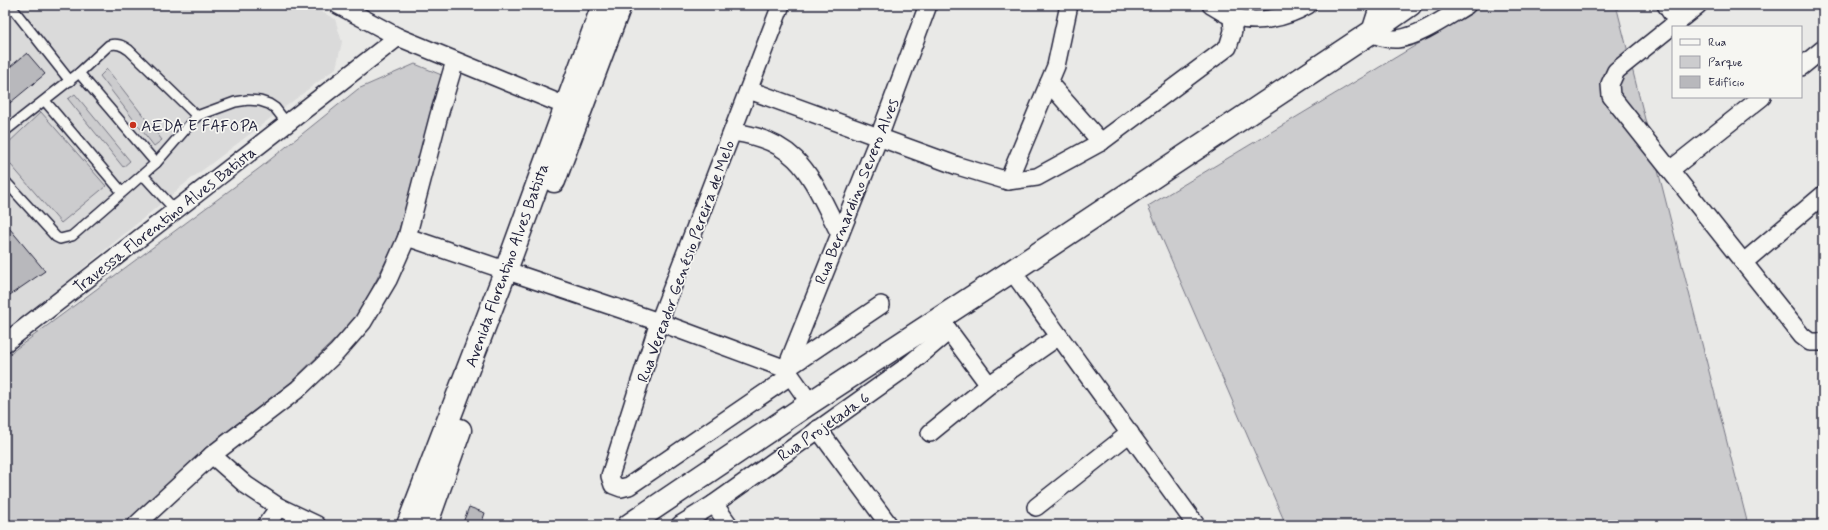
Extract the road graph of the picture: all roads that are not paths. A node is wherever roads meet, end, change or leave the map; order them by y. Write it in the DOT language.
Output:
graph roads {
  1 [pos="10,5"];
  2 [pos="603,5"];
  3 [pos="620,5"];
  4 [pos="781,5"];
  5 [pos="928,5"];
  6 [pos="1070,5"];
  7 [pos="1211,5"];
  8 [pos="1308,5"];
  9 [pos="1379,5"];
  10 [pos="1410,5"];
  11 [pos="1467,5"];
  12 [pos="1666,5"];
  13 [pos="1698,5"];
  14 [pos="347,7"];
  15 [pos="1232,16"];
  16 [pos="1678,22"];
  17 [pos="1673,26"];
  18 [pos="1672,27"];
  19 [pos="1370,33"];
  20 [pos="398,37"];
  21 [pos="1823,49"];
  22 [pos="455,61"];
  23 [pos="1802,65"];
  24 [pos="79,72"];
  25 [pos="70,81"];
  26 [pos="1049,83"];
  27 [pos="749,90"];
  28 [pos="1761,98"];
  29 [pos="45,100"];
  30 [pos="572,109"];
  31 [pos="197,116"];
  32 [pos="285,125"];
  33 [pos="5,131"];
  34 [pos="741,133"];
  35 [pos="879,137"];
  36 [pos="1101,142"];
  37 [pos="156,163"];
  38 [pos="1670,170"];
  39 [pos="143,175"];
  40 [pos="5,181"];
  41 [pos="1008,181"];
  42 [pos="122,192"];
  43 [pos="1823,194"];
  44 [pos="176,210"];
  45 [pos="840,234"];
  46 [pos="407,238"];
  47 [pos="1744,262"];
  48 [pos="1012,272"];
  49 [pos="512,273"];
  50 [pos="881,306"];
  51 [pos="659,322"];
  52 [pos="944,325"];
  53 [pos="1059,336"];
  54 [pos="1823,342"];
  55 [pos="5,343"];
  56 [pos="788,372"];
  57 [pos="989,385"];
  58 [pos="810,403"];
  59 [pos="818,429"];
  60 [pos="1130,433"];
  61 [pos="930,434"];
  62 [pos="212,455"];
  63 [pos="714,504"];
  64 [pos="1036,507"];
  65 [pos="279,508"];
  66 [pos="419,518"];
  67 [pos="1187,521"];
  68 [pos="136,525"];
  69 [pos="266,525"];
  70 [pos="317,525"];
  71 [pos="629,525"];
  72 [pos="680,525"];
  73 [pos="729,525"];
  74 [pos="889,525"];
  1 -- 25 [label="lane"];
  2 -- 30 [label="main road, Avenida Florentino Alves Batista"];
  3 -- 30 [label="main road, Avenida Florentino Alves Batista"];
  4 -- 27 [label="street, Rua Vereador Genésio Pereira de Melo"];
  5 -- 35 [label="street, Rua Bernardino Severo Alves"];
  6 -- 26 [label="street"];
  7 -- 15 [label="street"];
  8 -- 15 [label="street"];
  9 -- 19 [label="street"];
  10 -- 19 [label="main road"];
  11 -- 19 [label="street"];
  12 -- 16 [label="street"];
  13 -- 16 [label="street"];
  14 -- 20 [label="street"];
  15 -- 36 [label="street"];
  16 -- 17 [label="street"];
  18 -- 38 [label="street"];
  19 -- 48 [label="main road"];
  20 -- 22 [label="street"];
  20 -- 32 [label="street, Travessa Florentino Alves Batista"];
  21 -- 23 [label="street"];
  22 -- 30 [label="street"];
  22 -- 46 [label="street"];
  24 -- 25 [label="lane"];
  24 -- 31 [label="lane"];
  24 -- 37 [label="lane"];
  25 -- 29 [label="lane"];
  26 -- 36 [label="street"];
  26 -- 41 [label="street"];
  27 -- 34 [label="street, Rua Vereador Genésio Pereira de Melo"];
  27 -- 35 [label="street"];
  28 -- 38 [label="street"];
  29 -- 33 [label="lane"];
  29 -- 42 [label="lane"];
  30 -- 49 [label="main road, Avenida Florentino Alves Batista"];
  31 -- 32 [label="lane"];
  31 -- 37 [label="lane"];
  32 -- 44 [label="street, Travessa Florentino Alves Batista"];
  34 -- 45 [label="street"];
  34 -- 51 [label="street, Rua Vereador Genésio Pereira de Melo"];
  35 -- 41 [label="street"];
  35 -- 45 [label="street, Rua Bernardino Severo Alves"];
  36 -- 41 [label="street"];
  37 -- 39 [label="lane"];
  38 -- 47 [label="street"];
  39 -- 42 [label="lane"];
  39 -- 44 [label="lane"];
  40 -- 42 [label="lane"];
  43 -- 47 [label="street"];
  44 -- 55 [label="street, Travessa Florentino Alves Batista"];
  45 -- 56 [label="street, Rua Bernardino Severo Alves"];
  46 -- 49 [label="street"];
  46 -- 62 [label="street"];
  47 -- 54 [label="street"];
  48 -- 52 [label="main road"];
  48 -- 53 [label="street"];
  49 -- 51 [label="street"];
  49 -- 66 [label="main road, Avenida Florentino Alves Batista"];
  50 -- 56 [label="street"];
  51 -- 56 [label="street"];
  51 -- 56 [label="street, Rua Vereador Genésio Pereira de Melo"];
  52 -- 57 [label="street"];
  52 -- 58 [label="main road"];
  52 -- 59 [label="street, Rua Projetada 6"];
  53 -- 57 [label="street"];
  53 -- 60 [label="street"];
  56 -- 58 [label="street"];
  57 -- 61 [label="street"];
  58 -- 71 [label="main road"];
  59 -- 63 [label="street, Rua Projetada 6"];
  59 -- 74 [label="street"];
  60 -- 64 [label="street"];
  60 -- 67 [label="street"];
  62 -- 65 [label="street"];
  62 -- 68 [label="street"];
  63 -- 72 [label="street, Rua Projetada 6"];
  63 -- 73 [label="street"];
  65 -- 69 [label="street"];
  65 -- 70 [label="street"];
}
